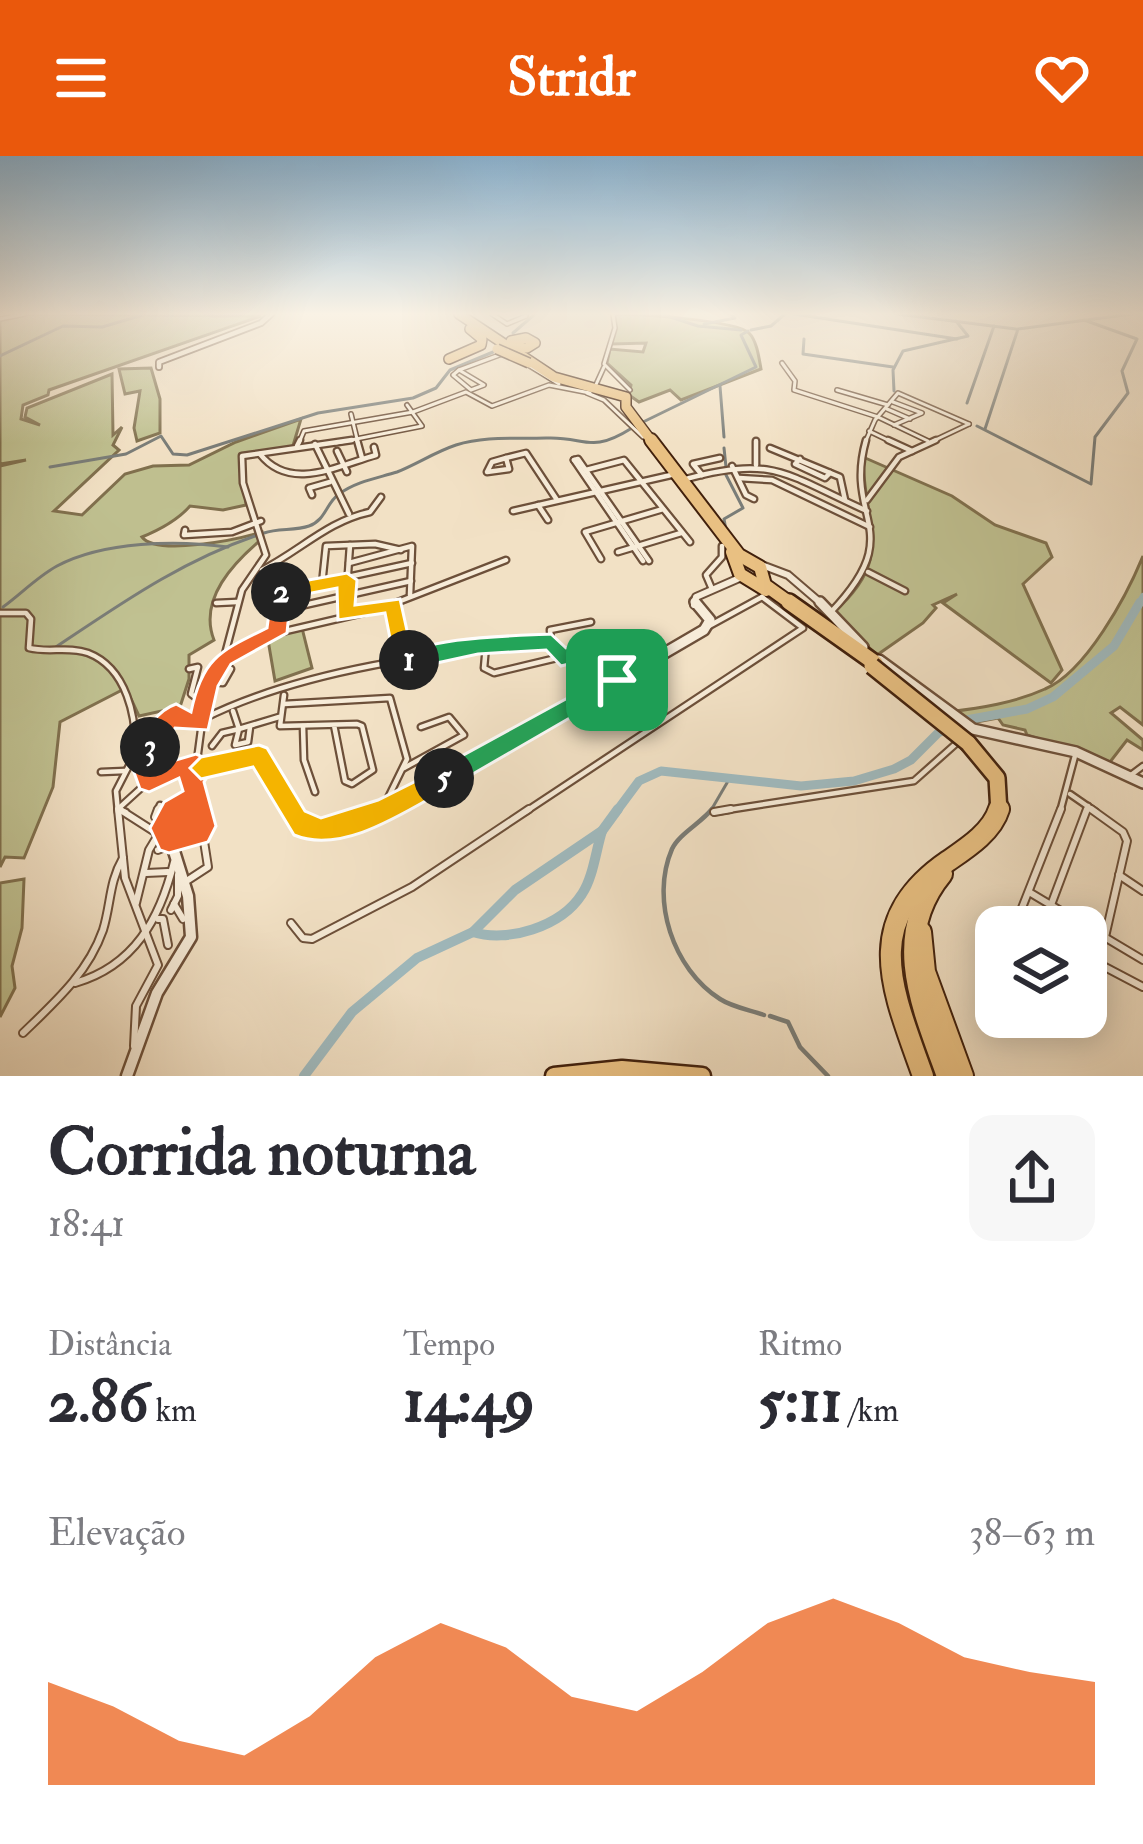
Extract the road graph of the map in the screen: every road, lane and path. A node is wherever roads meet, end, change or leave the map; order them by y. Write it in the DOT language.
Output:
graph roads {
  1 [pos="172,357"];
  2 [pos="459,357"];
  3 [pos="470,357"];
  4 [pos="518,357"];
  5 [pos="518,357"];
  6 [pos="522,357"];
  7 [pos="532,357"];
  8 [pos="607,357"];
  9 [pos="454,363"];
  10 [pos="782,363"];
  11 [pos="534,364"];
  12 [pos="605,366"];
  13 [pos="159,368"];
  14 [pos="546,376"];
  15 [pos="592,391"];
  16 [pos="870,399"];
  17 [pos="828,400"];
  18 [pos="407,405"];
  19 [pos="888,405"];
  20 [pos="625,406"];
  21 [pos="860,411"];
  22 [pos="412,412"];
  23 [pos="332,414"];
  24 [pos="351,414"];
  25 [pos="878,417"];
  26 [pos="314,418"];
  27 [pos="910,418"];
  28 [pos="352,422"];
  29 [pos="894,425"];
  30 [pos="333,426"];
  31 [pos="314,429"];
  32 [pos="869,431"];
  33 [pos="355,438"];
  34 [pos="756,440"];
  35 [pos="928,441"];
  36 [pos="315,444"];
  37 [pos="296,447"];
  38 [pos="374,447"];
  39 [pos="770,448"];
  40 [pos="781,451"];
  41 [pos="912,451"];
  42 [pos="337,452"];
  43 [pos="260,454"];
  44 [pos="362,458"];
  45 [pos="506,458"];
  46 [pos="720,458"];
  47 [pos="343,464"];
  48 [pos="756,465"];
  49 [pos="732,466"];
  50 [pos="773,468"];
  51 [pos="324,470"];
  52 [pos="586,470"];
  53 [pos="347,472"];
  54 [pos="702,475"];
  55 [pos="676,478"];
  56 [pos="739,478"];
  57 [pos="330,482"];
  58 [pos="644,484"];
  59 [pos="820,489"];
  60 [pos="311,492"];
  61 [pos="600,493"];
  62 [pos="381,497"];
  63 [pos="810,498"];
  64 [pos="556,499"];
  65 [pos="754,499"];
  66 [pos="845,500"];
  67 [pos="867,502"];
  68 [pos="538,505"];
  69 [pos="698,506"];
  70 [pos="663,509"];
  71 [pos="867,511"];
  72 [pos="349,514"];
  73 [pos="548,520"];
  74 [pos="261,521"];
  75 [pos="620,521"];
  76 [pos="870,527"];
  77 [pos="185,530"];
  78 [pos="682,532"];
  79 [pos="723,540"];
  80 [pos="690,542"];
  81 [pos="350,545"];
  82 [pos="634,548"];
  83 [pos="401,550"];
  84 [pos="618,552"];
  85 [pos="601,559"];
  86 [pos="506,560"];
  87 [pos="349,562"];
  88 [pos="412,563"];
  89 [pos="323,569"];
  90 [pos="280,570"];
  91 [pos="750,570"];
  92 [pos="311,571"];
  93 [pos="258,572"];
  94 [pos="868,572"];
  95 [pos="347,580"];
  96 [pos="411,581"];
  97 [pos="793,581"];
  98 [pos="321,584"];
  99 [pos="712,589"];
  100 [pos="776,589"];
  101 [pos="905,591"];
  102 [pos="279,592"];
  103 [pos="346,597"];
  104 [pos="410,598"];
  105 [pos="237,602"];
  106 [pos="321,602"];
  107 [pos="216,603"];
  108 [pos="393,604"];
  109 [pos="278,610"];
  110 [pos="0,613"];
  111 [pos="830,613"];
  112 [pos="345,615"];
  113 [pos="591,622"];
  114 [pos="710,626"];
  115 [pos="277,633"];
  116 [pos="551,642"];
  117 [pos="486,646"];
  118 [pos="561,657"];
  119 [pos="224,658"];
  120 [pos="403,662"];
  121 [pos="231,669"];
  122 [pos="189,670"];
  123 [pos="617,680"];
  124 [pos="208,682"];
  125 [pos="285,693"];
  126 [pos="203,703"];
  127 [pos="283,704"];
  128 [pos="232,708"];
  129 [pos="279,717"];
  130 [pos="334,725"];
  131 [pos="198,726"];
  132 [pos="303,726"];
  133 [pos="250,727"];
  134 [pos="421,727"];
  135 [pos="239,729"];
  136 [pos="968,735"];
  137 [pos="143,744"];
  138 [pos="1076,752"];
  139 [pos="199,753"];
  140 [pos="135,754"];
  141 [pos="151,755"];
  142 [pos="1143,766"];
  143 [pos="144,767"];
  144 [pos="404,768"];
  145 [pos="193,770"];
  146 [pos="125,771"];
  147 [pos="101,772"];
  148 [pos="1130,776"];
  149 [pos="148,778"];
  150 [pos="1143,783"];
  151 [pos="315,792"];
  152 [pos="1068,793"];
  153 [pos="197,794"];
  154 [pos="1088,806"];
  155 [pos="118,809"];
  156 [pos="176,811"];
  157 [pos="383,811"];
  158 [pos="714,812"];
  159 [pos="154,817"];
  160 [pos="204,826"];
  161 [pos="164,838"];
  162 [pos="123,858"];
  163 [pos="173,866"];
  164 [pos="146,873"];
  165 [pos="1119,875"];
  166 [pos="935,876"];
  167 [pos="184,883"];
  168 [pos="1143,890"];
  169 [pos="1029,892"];
  170 [pos="136,903"];
  171 [pos="1052,905"];
  172 [pos="1025,906"];
  173 [pos="183,919"];
  174 [pos="158,920"];
  175 [pos="291,923"];
  176 [pos="1107,928"];
  177 [pos="144,938"];
  178 [pos="1107,938"];
  179 [pos="155,956"];
  180 [pos="1143,960"];
  181 [pos="1107,968"];
  182 [pos="74,983"];
  183 [pos="1143,987"];
  184 [pos="23,1033"];
  185 [pos="136,1051"];
  186 [pos="127,1076"];
  187 [pos="554,1076"];
  188 [pos="702,1076"];
  189 [pos="923,1076"];
  190 [pos="943,1076"];
  191 [pos="963,1076"];
  1 -- 13 [label="street"];
  2 -- 9 [label="highway"];
  3 -- 9 [label="highway"];
  4 -- 14 [label="highway"];
  5 -- 15 [label="street"];
  6 -- 11 [label="highway, bridge"];
  7 -- 11 [label="highway"];
  8 -- 12 [label="street"];
  9 -- 9 [label="street"];
  10 -- 17 [label="street"];
  11 -- 14 [label="highway"];
  11 -- 20 [label="highway"];
  12 -- 15 [label="street"];
  12 -- 20 [label="street"];
  14 -- 20 [label="highway"];
  15 -- 20 [label="street"];
  15 -- 22 [label="street"];
  16 -- 17 [label="street"];
  16 -- 19 [label="street"];
  16 -- 21 [label="street"];
  17 -- 21 [label="street"];
  18 -- 22 [label="street"];
  19 -- 25 [label="street"];
  19 -- 27 [label="street"];
  19 -- 27 [label="street"];
  19 -- 35 [label="street"];
  20 -- 55 [label="highway"];
  20 -- 55 [label="highway"];
  20 -- 69 [label="highway"];
  20 -- 79 [label="highway"];
  21 -- 25 [label="street"];
  22 -- 28 [label="street"];
  22 -- 33 [label="street"];
  23 -- 30 [label="street"];
  24 -- 28 [label="street"];
  25 -- 29 [label="street"];
  25 -- 32 [label="street"];
  26 -- 31 [label="street"];
  27 -- 29 [label="street"];
  28 -- 30 [label="street"];
  28 -- 33 [label="street"];
  29 -- 35 [label="street"];
  30 -- 31 [label="street"];
  31 -- 37 [label="street"];
  32 -- 41 [label="street"];
  32 -- 67 [label="street"];
  33 -- 36 [label="street"];
  33 -- 44 [label="street"];
  34 -- 48 [label="street"];
  35 -- 41 [label="street"];
  36 -- 37 [label="street"];
  36 -- 51 [label="street"];
  37 -- 43 [label="street"];
  38 -- 44 [label="street"];
  39 -- 40 [label="street"];
  40 -- 50 [label="street"];
  40 -- 66 [label="street"];
  41 -- 67 [label="street"];
  42 -- 47 [label="street"];
  43 -- 51 [label="street"];
  43 -- 74 [label="street"];
  44 -- 47 [label="street"];
  45 -- 64 [label="street"];
  46 -- 54 [label="street"];
  47 -- 51 [label="street"];
  47 -- 53 [label="street"];
  48 -- 49 [label="street"];
  48 -- 50 [label="street"];
  49 -- 54 [label="street"];
  49 -- 56 [label="street"];
  50 -- 59 [label="street"];
  51 -- 57 [label="street"];
  52 -- 58 [label="street"];
  52 -- 61 [label="street"];
  52 -- 61 [label="street"];
  54 -- 55 [label="street"];
  55 -- 58 [label="street"];
  55 -- 69 [label="highway"];
  55 -- 79 [label="highway"];
  56 -- 63 [label="street"];
  56 -- 65 [label="street"];
  57 -- 60 [label="street"];
  57 -- 72 [label="street"];
  58 -- 61 [label="street"];
  58 -- 70 [label="street"];
  59 -- 63 [label="street"];
  59 -- 66 [label="street"];
  61 -- 64 [label="street"];
  61 -- 75 [label="street"];
  62 -- 72 [label="street"];
  63 -- 76 [label="street"];
  64 -- 68 [label="street"];
  64 -- 68 [label="street"];
  66 -- 71 [label="street"];
  67 -- 71 [label="street"];
  68 -- 73 [label="street"];
  69 -- 91 [label="highway"];
  70 -- 75 [label="street"];
  70 -- 78 [label="street"];
  71 -- 76 [label="street"];
  72 -- 93 [label="street"];
  74 -- 77 [label="street"];
  74 -- 93 [label="street"];
  75 -- 82 [label="street"];
  75 -- 85 [label="street"];
  76 -- 94 [label="street"];
  78 -- 80 [label="street"];
  78 -- 82 [label="street"];
  79 -- 91 [label="highway"];
  79 -- 99 [label="street"];
  81 -- 83 [label="street"];
  81 -- 87 [label="street"];
  81 -- 89 [label="street"];
  82 -- 82 [label="street"];
  82 -- 84 [label="street"];
  83 -- 87 [label="street"];
  83 -- 88 [label="street"];
  86 -- 104 [label="street"];
  87 -- 95 [label="street"];
  88 -- 95 [label="street"];
  88 -- 96 [label="street"];
  89 -- 92 [label="street"];
  89 -- 98 [label="street"];
  90 -- 102 [label="street"];
  91 -- 97 [label="street"];
  91 -- 99 [label="street"];
  91 -- 136 [label="highway, bridge"];
  93 -- 105 [label="street"];
  94 -- 101 [label="street"];
  94 -- 111 [label="street"];
  95 -- 98 [label="street"];
  95 -- 103 [label="street"];
  96 -- 103 [label="street"];
  96 -- 104 [label="street"];
  97 -- 100 [label="street"];
  97 -- 111 [label="street"];
  98 -- 102 [label="street"];
  98 -- 106 [label="street"];
  99 -- 114 [label="street"];
  102 -- 109 [label="street"];
  103 -- 106 [label="street"];
  103 -- 112 [label="street"];
  104 -- 108 [label="street"];
  105 -- 107 [label="street"];
  105 -- 119 [label="street"];
  106 -- 109 [label="street"];
  108 -- 112 [label="street"];
  108 -- 120 [label="street"];
  109 -- 115 [label="street"];
  110 -- 140 [label="street"];
  111 -- 136 [label="street"];
  112 -- 115 [label="street"];
  113 -- 116 [label="street"];
  114 -- 123 [label="street"];
  114 -- 175 [label="street"];
  115 -- 119 [label="street"];
  116 -- 117 [label="street"];
  116 -- 118 [label="street"];
  117 -- 118 [label="street"];
  117 -- 120 [label="street"];
  118 -- 123 [label="street"];
  119 -- 124 [label="street"];
  120 -- 125 [label="street"];
  121 -- 124 [label="street"];
  122 -- 126 [label="street"];
  123 -- 157 [label="street"];
  124 -- 126 [label="street"];
  125 -- 127 [label="street"];
  125 -- 128 [label="street"];
  126 -- 131 [label="street"];
  127 -- 129 [label="street"];
  127 -- 144 [label="street"];
  128 -- 131 [label="street"];
  128 -- 135 [label="street"];
  129 -- 132 [label="street"];
  129 -- 133 [label="street"];
  130 -- 130 [label="street"];
  130 -- 132 [label="street"];
  131 -- 139 [label="street"];
  131 -- 141 [label="street"];
  132 -- 151 [label="street"];
  133 -- 135 [label="street"];
  133 -- 135 [label="street"];
  134 -- 144 [label="street"];
  135 -- 139 [label="street"];
  136 -- 138 [label="street"];
  136 -- 158 [label="street"];
  136 -- 166 [label="highway"];
  137 -- 141 [label="street"];
  138 -- 148 [label="street"];
  138 -- 152 [label="street"];
  139 -- 145 [label="street"];
  140 -- 143 [label="street"];
  140 -- 146 [label="street"];
  141 -- 143 [label="street"];
  141 -- 149 [label="street"];
  142 -- 148 [label="street"];
  143 -- 149 [label="street"];
  144 -- 157 [label="street"];
  145 -- 149 [label="street"];
  145 -- 153 [label="street"];
  145 -- 157 [label="street"];
  146 -- 147 [label="street"];
  146 -- 155 [label="street"];
  148 -- 150 [label="street"];
  149 -- 155 [label="street"];
  152 -- 154 [label="street"];
  152 -- 169 [label="street"];
  153 -- 156 [label="street"];
  153 -- 160 [label="street"];
  154 -- 165 [label="street"];
  154 -- 171 [label="street"];
  155 -- 161 [label="street"];
  155 -- 162 [label="street"];
  156 -- 159 [label="street"];
  156 -- 161 [label="street"];
  160 -- 161 [label="street"];
  160 -- 167 [label="street"];
  161 -- 163 [label="street"];
  161 -- 164 [label="street"];
  162 -- 170 [label="street"];
  162 -- 182 [label="street"];
  163 -- 164 [label="street"];
  163 -- 167 [label="street"];
  163 -- 173 [label="street"];
  163 -- 174 [label="street"];
  164 -- 170 [label="street"];
  165 -- 168 [label="street"];
  165 -- 176 [label="street"];
  166 -- 189 [label="highway"];
  166 -- 190 [label="highway"];
  166 -- 191 [label="highway"];
  167 -- 185 [label="street"];
  169 -- 171 [label="street"];
  169 -- 172 [label="street"];
  170 -- 177 [label="street"];
  174 -- 177 [label="street"];
  174 -- 179 [label="street"];
  177 -- 179 [label="street"];
  177 -- 182 [label="street"];
  178 -- 180 [label="street"];
  179 -- 185 [label="street"];
  181 -- 183 [label="street"];
  182 -- 184 [label="street"];
  185 -- 186 [label="street"];
  187 -- 188 [label="main road"];
}
